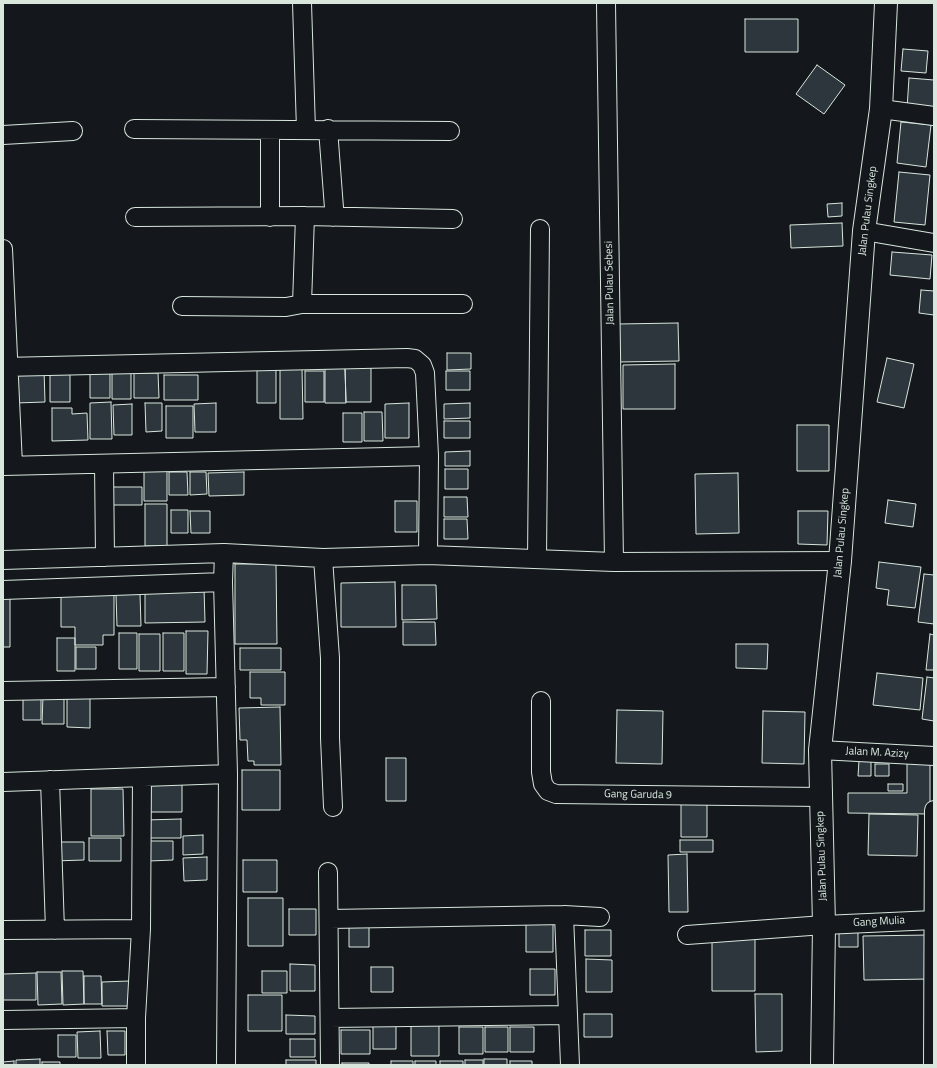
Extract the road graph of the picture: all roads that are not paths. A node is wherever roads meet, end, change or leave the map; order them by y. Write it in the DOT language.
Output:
graph roads {
  1 [pos="302,3"];
  2 [pos="606,3"];
  3 [pos="886,3"];
  4 [pos="881,109"];
  5 [pos="934,116"];
  6 [pos="134,129"];
  7 [pos="328,129"];
  8 [pos="306,130"];
  9 [pos="73,131"];
  10 [pos="270,131"];
  11 [pos="450,131"];
  12 [pos="3,135"];
  13 [pos="305,216"];
  14 [pos="135,217"];
  15 [pos="270,217"];
  16 [pos="333,217"];
  17 [pos="453,219"];
  18 [pos="540,229"];
  19 [pos="864,231"];
  20 [pos="934,243"];
  21 [pos="3,249"];
  22 [pos="302,304"];
  23 [pos="463,304"];
  24 [pos="182,306"];
  25 [pos="6,366"];
  26 [pos="429,456"];
  27 [pos="104,464"];
  28 [pos="8,466"];
  29 [pos="224,553"];
  30 [pos="428,555"];
  31 [pos="105,557"];
  32 [pos="323,558"];
  33 [pos="537,559"];
  34 [pos="3,560"];
  35 [pos="840,561"];
  36 [pos="614,562"];
  37 [pos="223,582"];
  38 [pos="3,590"];
  39 [pos="226,687"];
  40 [pos="3,691"];
  41 [pos="541,701"];
  42 [pos="820,750"];
  43 [pos="934,756"];
  44 [pos="228,774"];
  45 [pos="142,777"];
  46 [pos="50,780"];
  47 [pos="3,782"];
  48 [pos="820,798"];
  49 [pos="333,807"];
  50 [pos="934,810"];
  51 [pos="328,872"];
  52 [pos="564,915"];
  53 [pos="600,917"];
  54 [pos="330,919"];
  55 [pos="933,920"];
  56 [pos="824,925"];
  57 [pos="141,929"];
  58 [pos="3,930"];
  59 [pos="55,930"];
  60 [pos="687,934"];
  61 [pos="568,1015"];
  62 [pos="136,1018"];
  63 [pos="330,1018"];
  64 [pos="3,1020"];
  65 [pos="136,1065"];
  66 [pos="226,1065"];
  67 [pos="330,1065"];
  68 [pos="570,1065"];
  69 [pos="822,1065"];
  70 [pos="932,1065"];
  1 -- 8 [label="street"];
  2 -- 36 [label="street, Jalan Pulau Sebesi"];
  3 -- 4 [label="street, Jalan Pulau Singkep"];
  4 -- 5 [label="street"];
  4 -- 19 [label="street, Jalan Pulau Singkep"];
  6 -- 10 [label="street"];
  7 -- 8 [label="street"];
  7 -- 11 [label="street"];
  7 -- 16 [label="street"];
  8 -- 10 [label="street"];
  9 -- 12 [label="street"];
  10 -- 15 [label="street"];
  13 -- 15 [label="street"];
  13 -- 16 [label="street"];
  13 -- 22 [label="street"];
  14 -- 15 [label="street"];
  16 -- 17 [label="street"];
  18 -- 33 [label="street"];
  19 -- 20 [label="street"];
  19 -- 35 [label="street, Jalan Pulau Singkep"];
  21 -- 25 [label="street"];
  22 -- 23 [label="street"];
  22 -- 24 [label="street"];
  25 -- 26 [label="street"];
  25 -- 28 [label="street"];
  26 -- 27 [label="street"];
  26 -- 30 [label="street"];
  27 -- 28 [label="street"];
  27 -- 31 [label="street"];
  29 -- 31 [label="street"];
  29 -- 32 [label="street"];
  29 -- 37 [label="street"];
  30 -- 32 [label="street"];
  30 -- 33 [label="street"];
  31 -- 34 [label="street"];
  32 -- 49 [label="street"];
  33 -- 36 [label="street"];
  35 -- 36 [label="street"];
  35 -- 42 [label="street, Jalan Pulau Singkep"];
  37 -- 38 [label="street"];
  37 -- 39 [label="street"];
  39 -- 40 [label="street"];
  39 -- 44 [label="street"];
  41 -- 48 [label="street, Gang Garuda 9"];
  42 -- 43 [label="street, Jalan M. Azizy"];
  42 -- 48 [label="street, Jalan Pulau Singkep"];
  44 -- 45 [label="street"];
  44 -- 66 [label="street"];
  45 -- 46 [label="street"];
  45 -- 57 [label="street"];
  46 -- 47 [label="street"];
  46 -- 59 [label="street"];
  48 -- 56 [label="street, Jalan Pulau Singkep"];
  50 -- 55 [label="street"];
  51 -- 54 [label="street"];
  52 -- 53 [label="street"];
  52 -- 54 [label="street"];
  52 -- 61 [label="street"];
  54 -- 63 [label="street"];
  55 -- 56 [label="street, Gang Mulia"];
  55 -- 70 [label="street"];
  56 -- 60 [label="street, Gang Mulia"];
  56 -- 69 [label="street, Jalan Pulau Singkep"];
  57 -- 59 [label="street"];
  57 -- 62 [label="street"];
  58 -- 59 [label="street"];
  61 -- 63 [label="street"];
  61 -- 68 [label="street"];
  62 -- 64 [label="street"];
  62 -- 65 [label="street"];
  63 -- 67 [label="street"];
}
